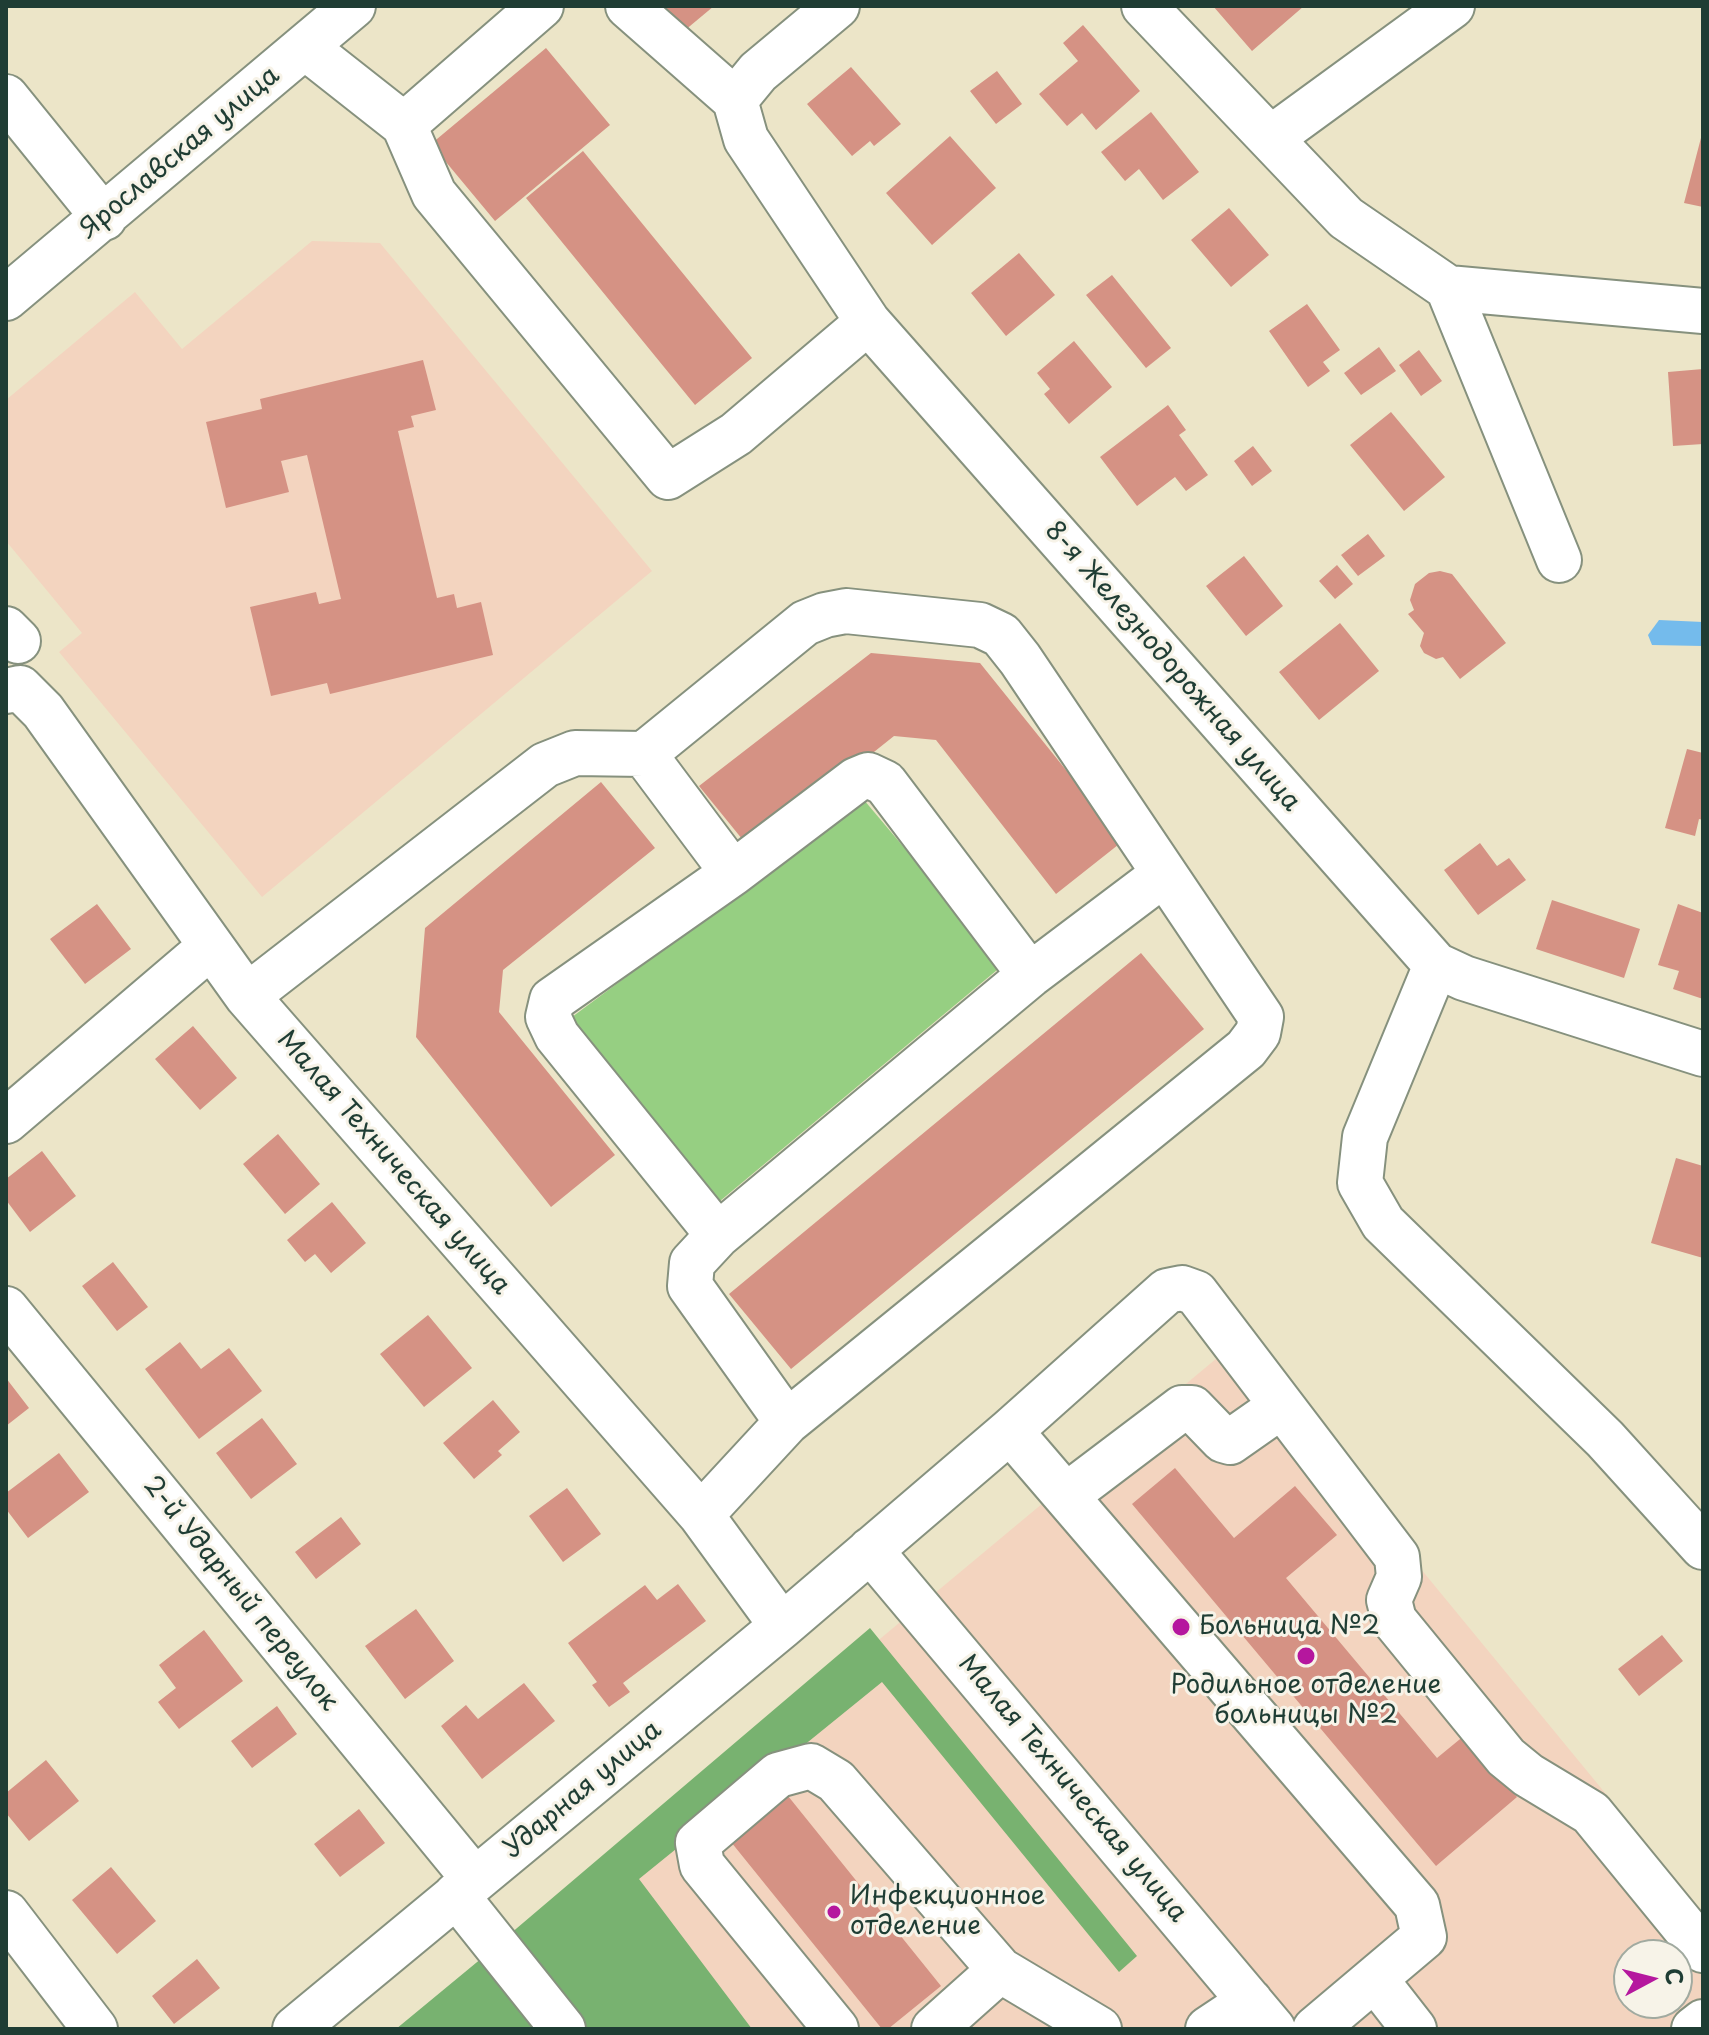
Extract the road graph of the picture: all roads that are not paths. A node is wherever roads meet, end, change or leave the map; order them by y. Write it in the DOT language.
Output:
graph roads {
  1 [pos="353,6"];
  2 [pos="541,6"];
  3 [pos="628,6"];
  4 [pos="837,6"];
  5 [pos="1144,6"];
  6 [pos="1452,6"];
  7 [pos="305,47"];
  8 [pos="6,97"];
  9 [pos="740,120"];
  10 [pos="404,125"];
  11 [pos="1271,138"];
  12 [pos="104,218"];
  13 [pos="1448,288"];
  14 [pos="6,298"];
  15 [pos="1703,311"];
  16 [pos="868,322"];
  17 [pos="1559,560"];
  18 [pos="13,690"];
  19 [pos="644,754"];
  20 [pos="733,873"];
  21 [pos="1164,874"];
  22 [pos="210,947"];
  23 [pos="1436,965"];
  24 [pos="1030,975"];
  25 [pos="247,996"];
  26 [pos="1703,1054"];
  27 [pos="6,1121"];
  28 [pos="718,1235"];
  29 [pos="6,1309"];
  30 [pos="1280,1407"];
  31 [pos="787,1422"];
  32 [pos="1010,1431"];
  33 [pos="1067,1495"];
  34 [pos="701,1515"];
  35 [pos="1703,1547"];
  36 [pos="870,1550"];
  37 [pos="782,1626"];
  38 [pos="465,1887"];
  39 [pos="6,1913"];
  40 [pos="1703,1950"];
  41 [pos="1000,1970"];
  42 [pos="1375,1979"];
  43 [pos="1261,2015"];
  44 [pos="1703,2022"];
  45 [pos="95,2029"];
  46 [pos="295,2029"];
  47 [pos="563,2029"];
  48 [pos="836,2029"];
  49 [pos="934,2029"];
  50 [pos="1099,2029"];
  51 [pos="1208,2029"];
  52 [pos="1315,2029"];
  53 [pos="1414,2029"];
  54 [pos="1694,2029"];
  1 -- 7 [label="street, Ярославская улица"];
  2 -- 10 [label="street"];
  3 -- 9 [label="street, 8-я Железнодорожная улица"];
  4 -- 9 [label="street"];
  5 -- 11 [label="street"];
  6 -- 11 [label="street"];
  7 -- 10 [label="street"];
  7 -- 12 [label="street, Ярославская улица"];
  8 -- 12 [label="street"];
  9 -- 16 [label="street, 8-я Железнодорожная улица"];
  10 -- 16 [label="street"];
  11 -- 13 [label="street"];
  12 -- 14 [label="street, Ярославская улица"];
  13 -- 15 [label="street"];
  13 -- 17 [label="street"];
  16 -- 23 [label="street, 8-я Железнодорожная улица"];
  18 -- 22 [label="street, Малая Техническая улица"];
  19 -- 20 [label="street"];
  19 -- 21 [label="street"];
  19 -- 25 [label="street"];
  20 -- 24 [label="street"];
  20 -- 28 [label="street"];
  21 -- 24 [label="street"];
  21 -- 31 [label="street"];
  22 -- 25 [label="street, Малая Техническая улица"];
  22 -- 27 [label="street"];
  23 -- 26 [label="street, 8-я Железнодорожная улица"];
  23 -- 35 [label="street"];
  24 -- 28 [label="street"];
  25 -- 34 [label="street, Малая Техническая улица"];
  28 -- 31 [label="street"];
  29 -- 38 [label="street, 2-й Ударный переулок"];
  30 -- 32 [label="street, Ударная улица"];
  30 -- 33 [label="street"];
  30 -- 40 [label="street, Ударная улица"];
  31 -- 34 [label="street"];
  32 -- 33 [label="street"];
  32 -- 36 [label="street, Ударная улица"];
  33 -- 42 [label="street"];
  34 -- 37 [label="street, Малая Техническая улица"];
  36 -- 37 [label="street, Ударная улица"];
  36 -- 43 [label="street, Малая Техническая улица"];
  37 -- 38 [label="street, Ударная улица"];
  38 -- 46 [label="street, Ударная улица"];
  38 -- 47 [label="street, 2-й Ударный переулок"];
  39 -- 45 [label="street"];
  41 -- 48 [label="street"];
  41 -- 49 [label="street"];
  41 -- 50 [label="street"];
  42 -- 52 [label="street"];
  42 -- 53 [label="street"];
  43 -- 51 [label="street"];
  44 -- 54 [label="street"];
}
